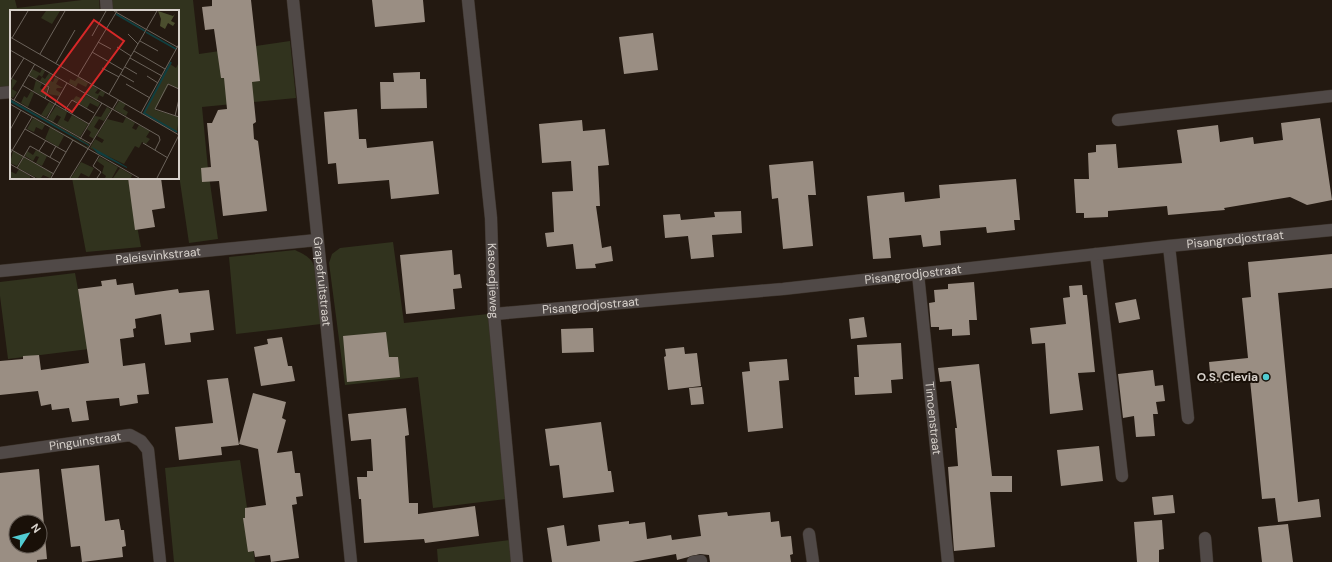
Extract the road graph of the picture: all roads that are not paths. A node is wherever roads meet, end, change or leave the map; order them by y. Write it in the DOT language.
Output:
graph roads {
  1 [pos="106,0"];
  2 [pos="294,0"];
  3 [pos="468,0"];
  4 [pos="107,10"];
  5 [pos="10,92"];
  6 [pos="0,93"];
  7 [pos="1332,96"];
  8 [pos="1118,120"];
  9 [pos="1332,230"];
  10 [pos="317,240"];
  11 [pos="1169,246"];
  12 [pos="1096,254"];
  13 [pos="0,271"];
  14 [pos="918,274"];
  15 [pos="494,314"];
  16 [pos="1188,418"];
  17 [pos="0,453"];
  18 [pos="1122,476"];
  19 [pos="809,534"];
  20 [pos="1205,538"];
  21 [pos="160,562"];
  22 [pos="351,562"];
  23 [pos="517,562"];
  24 [pos="813,562"];
  25 [pos="948,562"];
  26 [pos="1207,562"];
  1 -- 4 [label="street"];
  2 -- 10 [label="street, Grapefruitstraat"];
  3 -- 15 [label="street, Kasoedjieweg"];
  5 -- 6 [label="street"];
  7 -- 8 [label="street"];
  9 -- 11 [label="street, Pisangrodjostraat"];
  10 -- 13 [label="street, Paleisvinkstraat"];
  10 -- 22 [label="street, Grapefruitstraat"];
  11 -- 12 [label="street, Pisangrodjostraat"];
  11 -- 16 [label="street"];
  12 -- 14 [label="street, Pisangrodjostraat"];
  12 -- 18 [label="street"];
  14 -- 15 [label="street, Pisangrodjostraat"];
  14 -- 25 [label="street, Timoenstraat"];
  15 -- 23 [label="street, Kasoedjieweg"];
  17 -- 21 [label="street, Pinguinstraat"];
  19 -- 24 [label="street"];
  20 -- 26 [label="street"];
}
